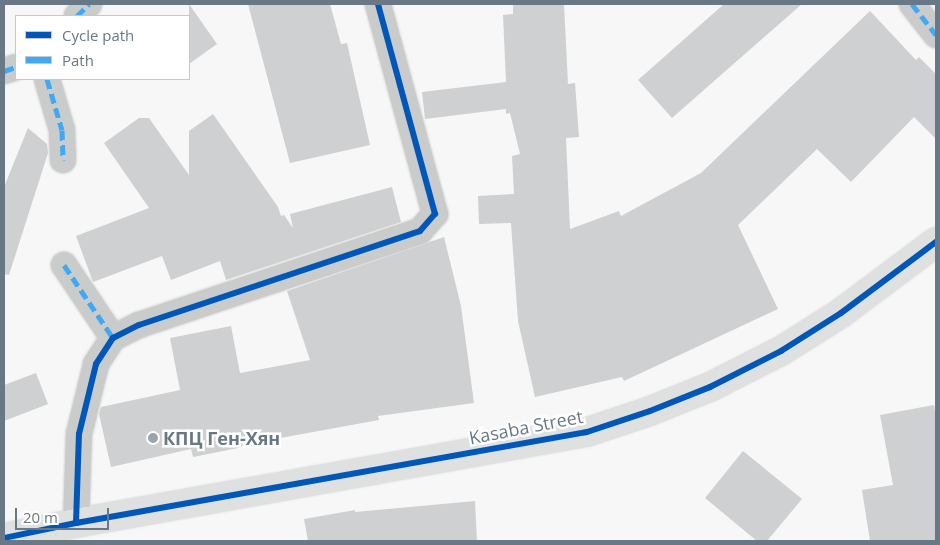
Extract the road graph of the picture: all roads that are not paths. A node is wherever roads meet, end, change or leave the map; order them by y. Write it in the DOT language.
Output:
graph roads {
  1 [pos="88,4"];
  2 [pos="378,4"];
  3 [pos="912,4"];
  4 [pos="78,15"];
  5 [pos="936,35"];
  6 [pos="46,80"];
  7 [pos="63,160"];
  8 [pos="936,242"];
  9 [pos="64,265"];
  10 [pos="113,338"];
  11 [pos="76,523"];
  12 [pos="4,538"];
  1 -- 4 [label="street"];
  2 -- 10 [label="street"];
  3 -- 5 [label="street"];
  6 -- 7 [label="street"];
  8 -- 11 [label="street, Kasaba Street"];
  9 -- 10 [label="street"];
  10 -- 11 [label="street"];
  11 -- 12 [label="street, Kasaba Street"];
}
